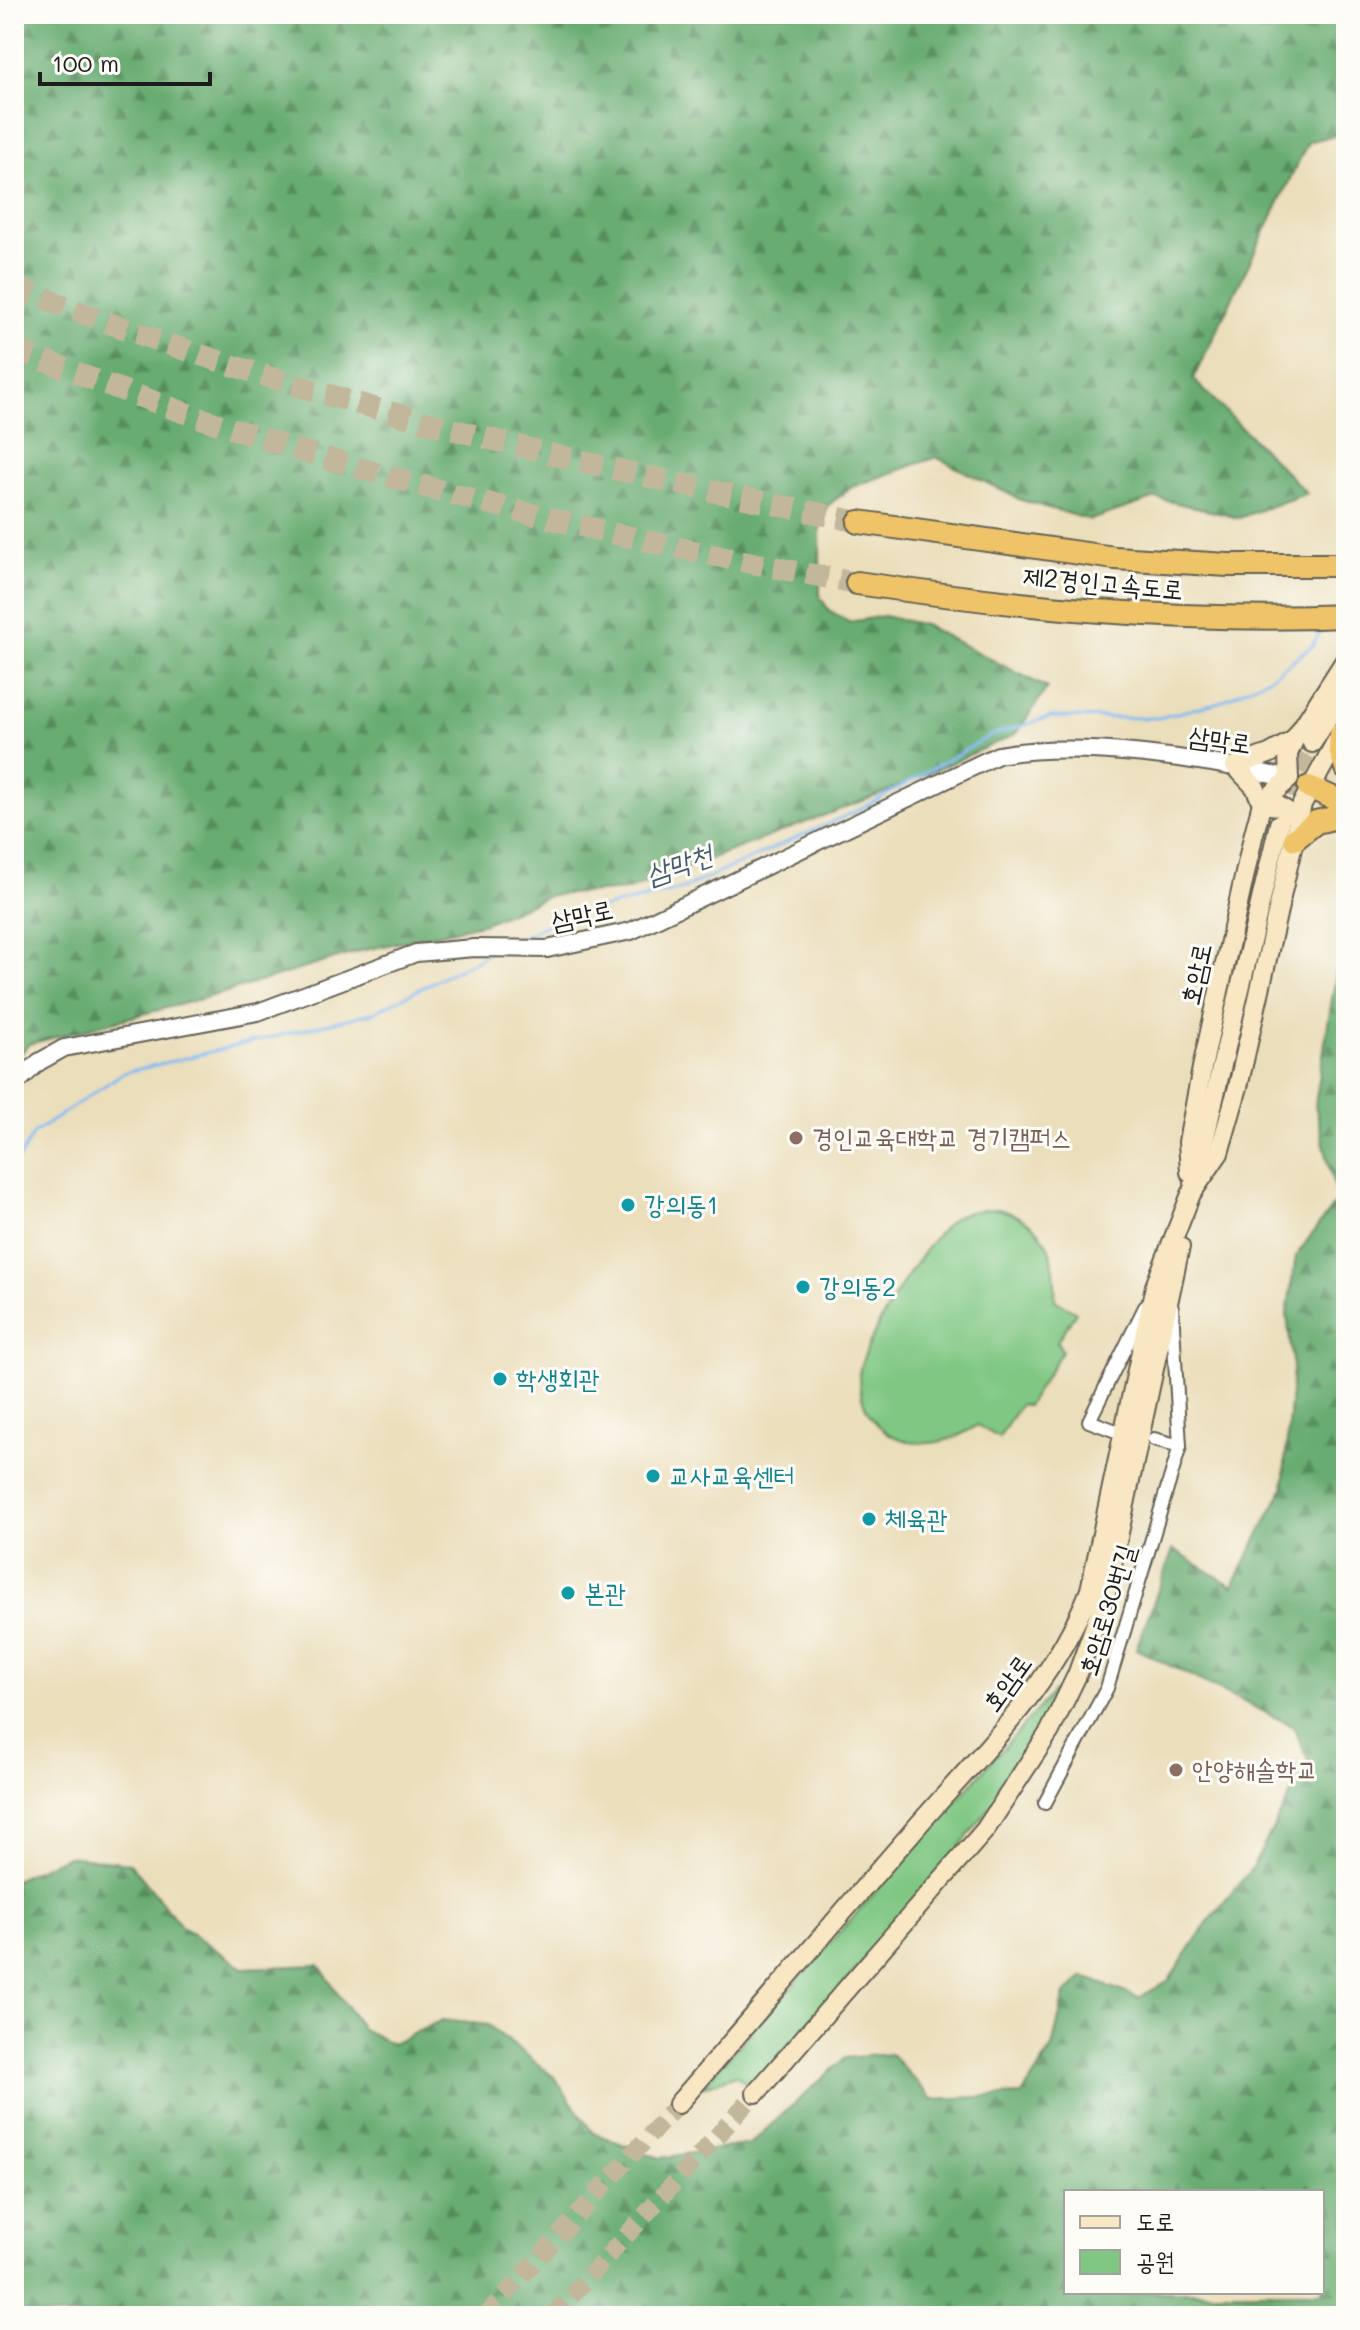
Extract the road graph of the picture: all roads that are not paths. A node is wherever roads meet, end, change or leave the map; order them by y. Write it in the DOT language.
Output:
graph roads {
  1 [pos="859,522"];
  2 [pos="1346,565"];
  3 [pos="857,583"];
  4 [pos="1346,616"];
  5 [pos="1346,659"];
  6 [pos="1346,689"];
  7 [pos="1303,723"];
  8 [pos="1344,730"];
  9 [pos="1303,741"];
  10 [pos="1337,762"];
  11 [pos="1235,766"];
  12 [pos="1299,783"];
  13 [pos="1346,792"];
  14 [pos="1262,804"];
  15 [pos="1346,804"];
  16 [pos="1346,815"];
  17 [pos="1290,827"];
  18 [pos="14,1085"];
  19 [pos="1191,1194"];
  20 [pos="1163,1287"];
  21 [pos="1116,1431"];
  22 [pos="1154,1439"];
  23 [pos="1180,1446"];
  24 [pos="1045,1803"];
  25 [pos="756,2093"];
  26 [pos="678,2104"];
  1 -- 2 [label="highway, 제2경인고속도로"];
  3 -- 4 [label="highway, 제2경인고속도로"];
  5 -- 7 [label="main road, 삼막로"];
  6 -- 9 [label="main road, 삼막로"];
  7 -- 9 [label="main road, 삼막로"];
  7 -- 10 [label="main road"];
  8 -- 10 [label="highway"];
  9 -- 11 [label="main road"];
  9 -- 12 [label="main road, 삼막로"];
  10 -- 12 [label="main road"];
  11 -- 12 [label="street, 삼막로"];
  11 -- 14 [label="main road"];
  11 -- 18 [label="street, 삼막로"];
  12 -- 13 [label="highway"];
  12 -- 14 [label="main road"];
  12 -- 15 [label="highway"];
  12 -- 17 [label="main road, 호암로"];
  14 -- 17 [label="main road"];
  14 -- 19 [label="main road, 호암로"];
  16 -- 17 [label="highway"];
  17 -- 19 [label="main road, 호암로"];
  19 -- 20 [label="main road, 호암로"];
  20 -- 21 [label="street"];
  20 -- 23 [label="street"];
  20 -- 25 [label="main road, 호암로"];
  20 -- 26 [label="main road, 호암로"];
  22 -- 23 [label="street"];
  23 -- 24 [label="street, 호암로30번길"];
}
